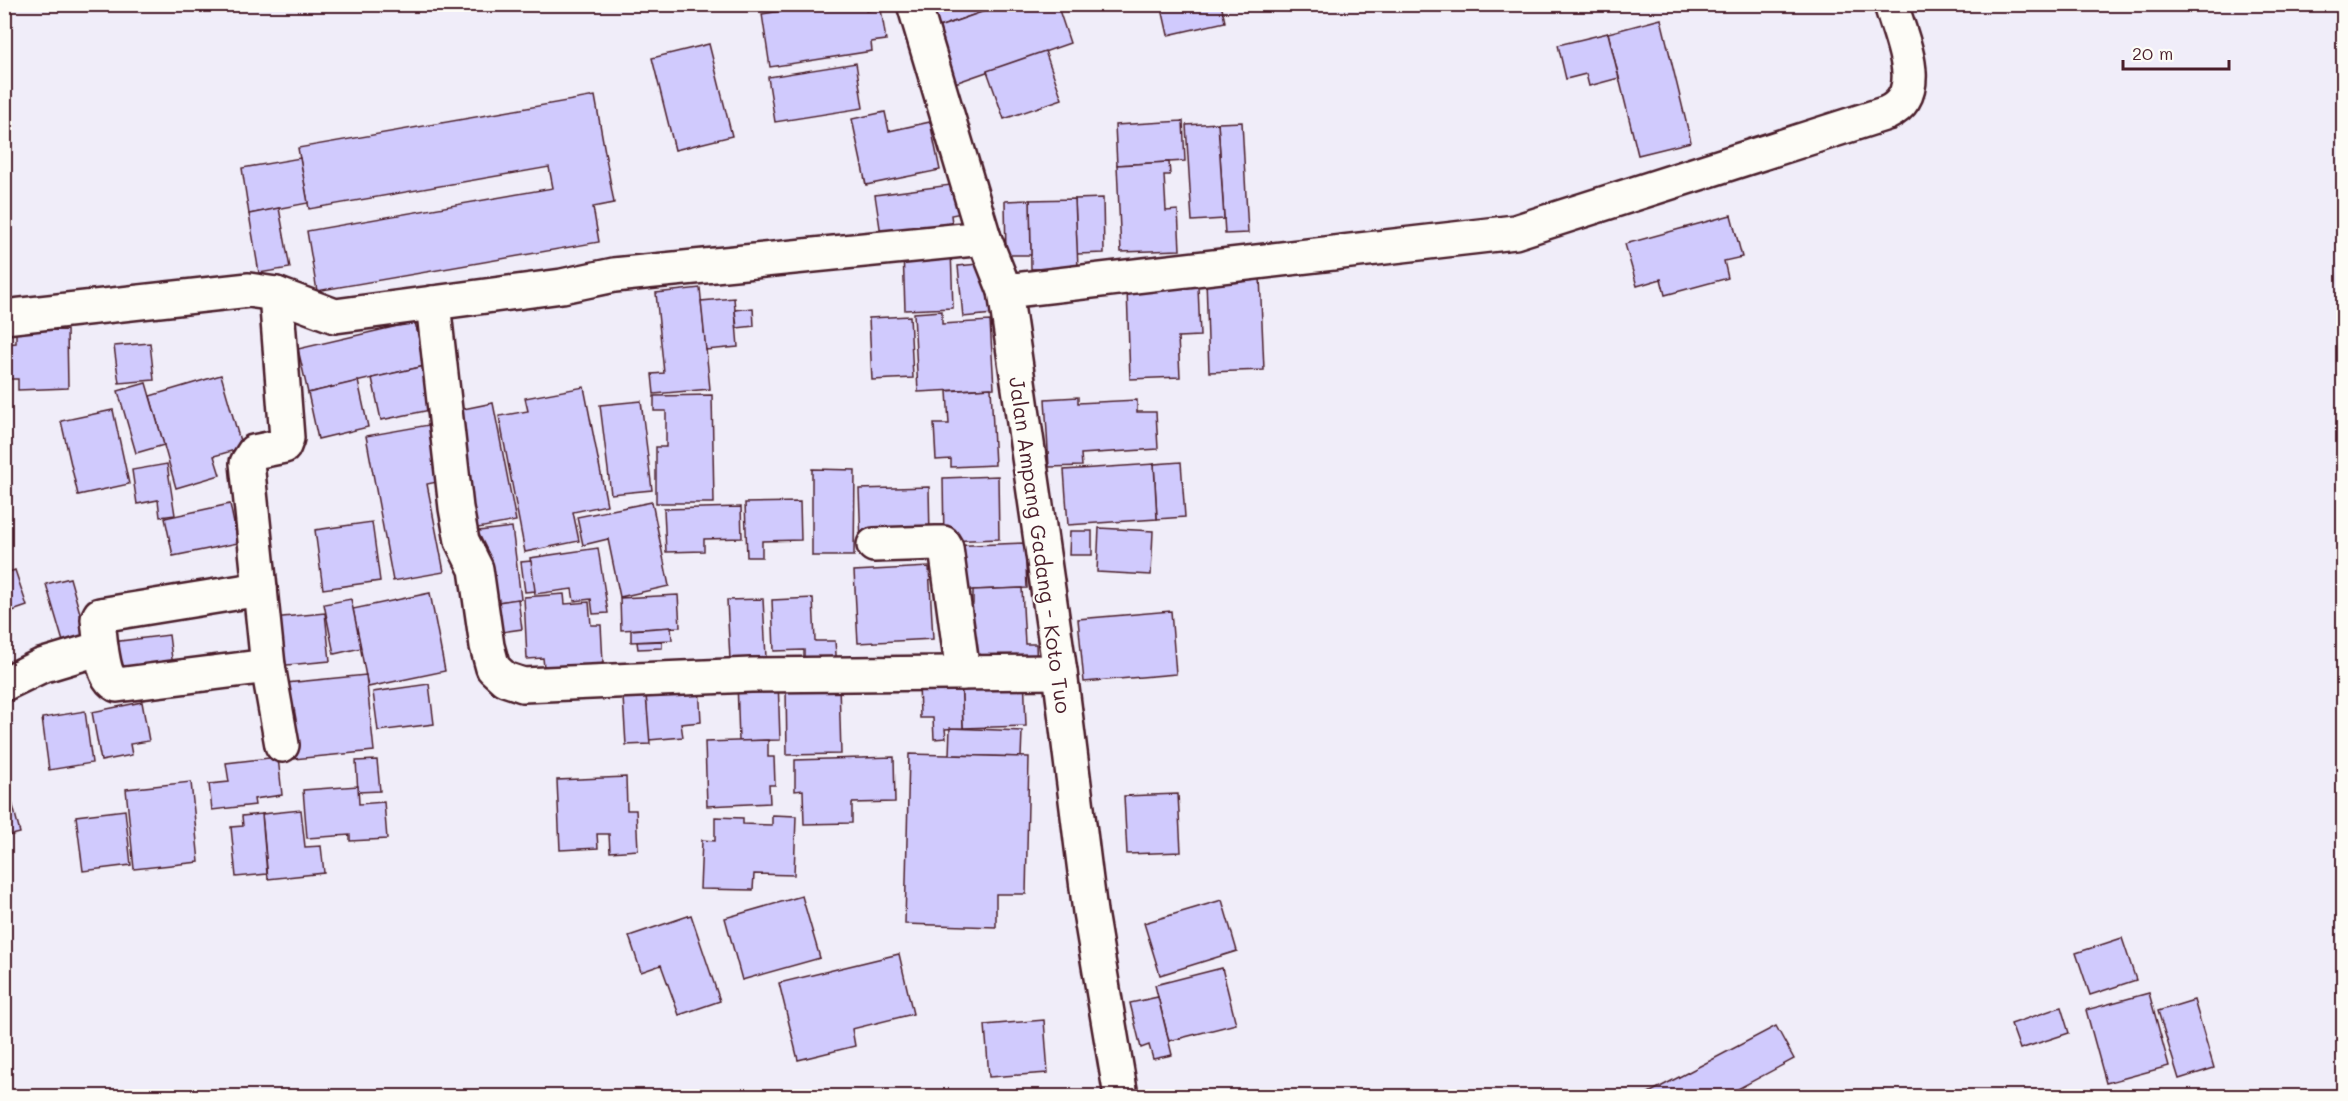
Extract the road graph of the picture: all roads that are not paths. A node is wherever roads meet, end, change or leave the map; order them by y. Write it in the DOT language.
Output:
graph roads {
  1 [pos="914,4"];
  2 [pos="1891,4"];
  3 [pos="984,238"];
  4 [pos="1005,291"];
  5 [pos="276,294"];
  6 [pos="433,303"];
  7 [pos="4,317"];
  8 [pos="874,545"];
  9 [pos="260,590"];
  10 [pos="101,648"];
  11 [pos="268,666"];
  12 [pos="1060,672"];
  13 [pos="963,673"];
  14 [pos="4,684"];
  15 [pos="282,745"];
  16 [pos="1121,1096"];
  1 -- 3 [label="street, Jalan Ampang Gadang - Koto Tuo"];
  2 -- 4 [label="street"];
  3 -- 4 [label="street, Jalan Ampang Gadang - Koto Tuo"];
  3 -- 6 [label="street"];
  4 -- 12 [label="street, Jalan Ampang Gadang - Koto Tuo"];
  5 -- 6 [label="street"];
  5 -- 7 [label="street"];
  5 -- 9 [label="street"];
  6 -- 13 [label="street"];
  8 -- 13 [label="street"];
  9 -- 10 [label="street"];
  9 -- 11 [label="street"];
  10 -- 11 [label="street"];
  10 -- 14 [label="street"];
  11 -- 15 [label="street"];
  12 -- 13 [label="street"];
  12 -- 16 [label="street, Jalan Ampang Gadang - Koto Tuo"];
}
